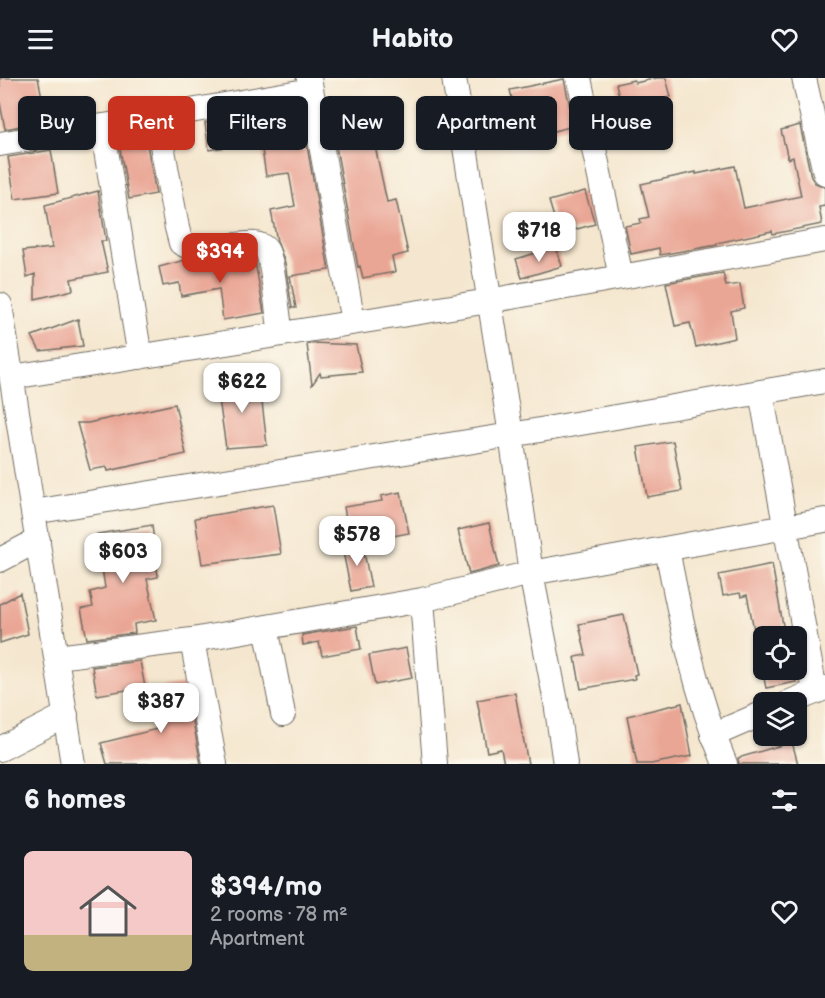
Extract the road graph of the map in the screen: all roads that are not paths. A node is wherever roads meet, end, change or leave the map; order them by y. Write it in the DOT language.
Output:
graph roads {
  1 [pos="454,78"];
  2 [pos="579,78"];
  3 [pos="804,78"];
  4 [pos="310,84"];
  5 [pos="195,109"];
  6 [pos="108,125"];
  7 [pos="102,126"];
  8 [pos="0,144"];
  9 [pos="163,150"];
  10 [pos="825,173"];
  11 [pos="825,240"];
  12 [pos="621,277"];
  13 [pos="489,301"];
  14 [pos="0,305"];
  15 [pos="353,322"];
  16 [pos="281,334"];
  17 [pos="140,357"];
  18 [pos="12,377"];
  19 [pos="825,381"];
  20 [pos="761,392"];
  21 [pos="511,435"];
  22 [pos="33,512"];
  23 [pos="825,520"];
  24 [pos="785,527"];
  25 [pos="38,540"];
  26 [pos="667,549"];
  27 [pos="0,560"];
  28 [pos="531,573"];
  29 [pos="422,600"];
  30 [pos="266,627"];
  31 [pos="192,640"];
  32 [pos="57,657"];
  33 [pos="820,689"];
  34 [pos="282,714"];
  35 [pos="66,715"];
  36 [pos="753,718"];
  37 [pos="713,735"];
  38 [pos="0,749"];
  39 [pos="73,764"];
  40 [pos="215,764"];
  41 [pos="435,764"];
  42 [pos="565,764"];
  43 [pos="725,764"];
  1 -- 13 [label="street"];
  2 -- 12 [label="street"];
  3 -- 10 [label="street"];
  4 -- 5 [label="street"];
  4 -- 15 [label="street"];
  6 -- 7 [label="street"];
  7 -- 8 [label="street"];
  7 -- 17 [label="street"];
  9 -- 16 [label="street"];
  11 -- 12 [label="street"];
  12 -- 13 [label="street"];
  13 -- 15 [label="street"];
  13 -- 21 [label="street"];
  14 -- 18 [label="street"];
  15 -- 16 [label="street"];
  16 -- 17 [label="street"];
  17 -- 18 [label="street"];
  18 -- 22 [label="street"];
  19 -- 20 [label="street"];
  20 -- 21 [label="street"];
  20 -- 24 [label="street"];
  21 -- 22 [label="street"];
  21 -- 28 [label="street"];
  22 -- 25 [label="street"];
  23 -- 24 [label="street"];
  24 -- 26 [label="street"];
  24 -- 33 [label="street"];
  25 -- 27 [label="street"];
  25 -- 32 [label="street"];
  26 -- 28 [label="street"];
  26 -- 37 [label="street"];
  28 -- 29 [label="street"];
  28 -- 42 [label="street"];
  29 -- 30 [label="street"];
  29 -- 41 [label="street"];
  30 -- 31 [label="street"];
  30 -- 34 [label="street"];
  31 -- 32 [label="street"];
  31 -- 40 [label="street"];
  32 -- 35 [label="street"];
  35 -- 38 [label="street"];
  35 -- 39 [label="street"];
  36 -- 37 [label="street"];
  37 -- 43 [label="street"];
}
